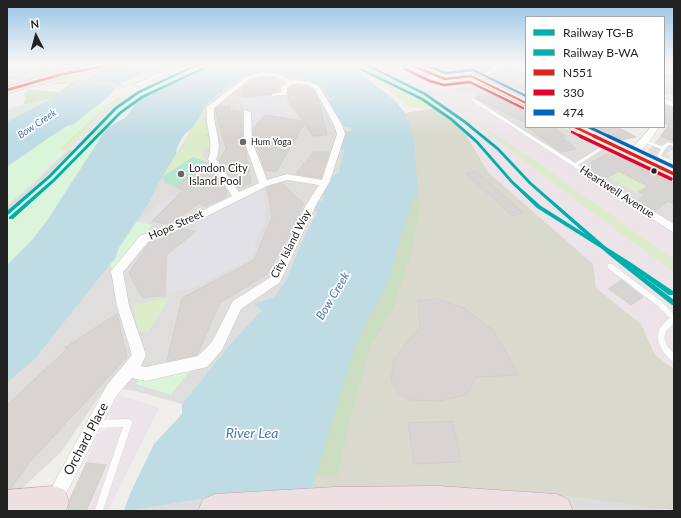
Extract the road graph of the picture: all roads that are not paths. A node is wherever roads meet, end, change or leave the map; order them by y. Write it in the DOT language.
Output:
graph roads {
  1 [pos="235,88"];
  2 [pos="284,88"];
  3 [pos="318,88"];
  4 [pos="497,88"];
  5 [pos="274,95"];
  6 [pos="472,99"];
  7 [pos="665,100"];
  8 [pos="525,102"];
  9 [pos="674,105"];
  10 [pos="247,112"];
  11 [pos="577,128"];
  12 [pos="654,128"];
  13 [pos="644,141"];
  14 [pos="610,144"];
  15 [pos="674,146"];
  16 [pos="663,148"];
  17 [pos="632,154"];
  18 [pos="674,163"];
  19 [pos="575,164"];
  20 [pos="587,172"];
  21 [pos="674,174"];
  22 [pos="325,183"];
  23 [pos="264,184"];
  24 [pos="237,196"];
  25 [pos="674,229"];
  26 [pos="610,266"];
  27 [pos="674,319"];
  28 [pos="674,359"];
  29 [pos="129,371"];
  30 [pos="93,424"];
  31 [pos="7,507"];
  32 [pos="50,507"];
  33 [pos="99,510"];
  34 [pos="215,511"];
  35 [pos="556,511"];
  1 -- 24 [label="street"];
  2 -- 5 [label="street"];
  3 -- 22 [label="street, City Island Way"];
  4 -- 8 [label="main road"];
  6 -- 19 [label="lane"];
  7 -- 9 [label="street"];
  10 -- 23 [label="street"];
  11 -- 14 [label="main road"];
  12 -- 13 [label="street"];
  13 -- 16 [label="lane"];
  13 -- 17 [label="street"];
  14 -- 17 [label="main road"];
  14 -- 19 [label="lane, Heartwell Avenue"];
  15 -- 16 [label="lane"];
  16 -- 18 [label="lane"];
  17 -- 21 [label="main road"];
  19 -- 20 [label="lane, Heartwell Avenue"];
  20 -- 25 [label="street, Heartwell Avenue"];
  22 -- 23 [label="street, Hope Street"];
  22 -- 29 [label="street, City Island Way"];
  23 -- 24 [label="street, Hope Street"];
  24 -- 29 [label="street, Hope Street"];
  26 -- 27 [label="lane"];
  27 -- 28 [label="lane"];
  29 -- 30 [label="street, Orchard Place"];
  30 -- 32 [label="street, Orchard Place"];
  30 -- 33 [label="lane"];
  31 -- 32 [label="highway"];
  34 -- 35 [label="highway"];
}
